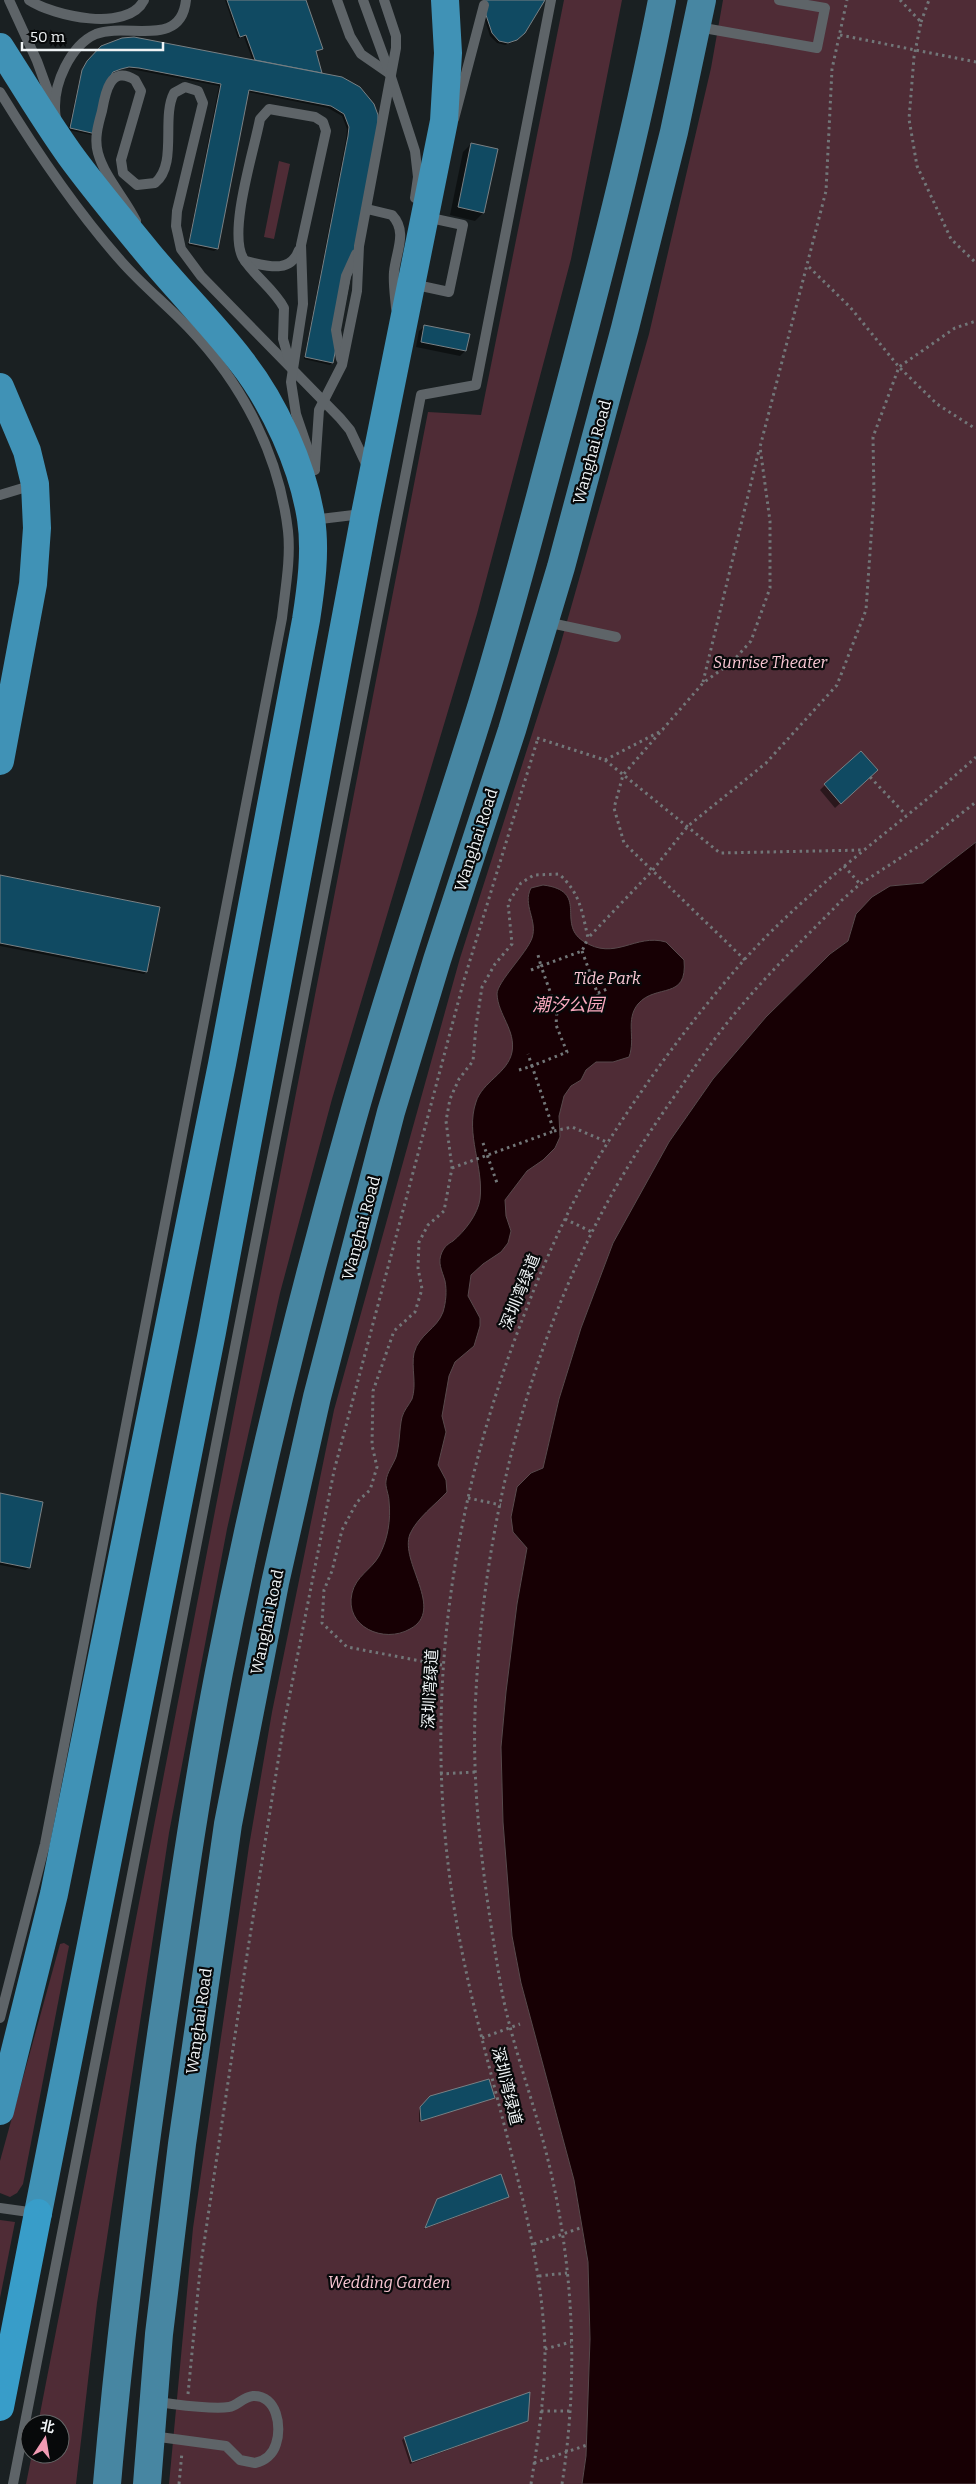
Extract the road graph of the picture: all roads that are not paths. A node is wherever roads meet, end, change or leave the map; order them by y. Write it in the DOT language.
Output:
graph roads {
  1 [pos="8,0"];
  2 [pos="29,0"];
  3 [pos="144,0"];
  4 [pos="186,0"];
  5 [pos="337,0"];
  6 [pos="363,0"];
  7 [pos="384,0"];
  8 [pos="445,0"];
  9 [pos="551,0"];
  10 [pos="662,0"];
  11 [pos="702,0"];
  12 [pos="779,0"];
  13 [pos="484,4"];
  14 [pos="697,26"];
  15 [pos="0,47"];
  16 [pos="390,74"];
  17 [pos="0,92"];
  18 [pos="54,109"];
  19 [pos="440,143"];
  20 [pos="70,155"];
  21 [pos="368,209"];
  22 [pos="417,225"];
  23 [pos="301,245"];
  24 [pos="149,254"];
  25 [pos="245,260"];
  26 [pos="411,284"];
  27 [pos="400,340"];
  28 [pos="292,368"];
  29 [pos="0,387"];
  30 [pos="322,401"];
  31 [pos="373,476"];
  32 [pos="35,484"];
  33 [pos="0,495"];
  34 [pos="310,495"];
  35 [pos="365,514"];
  36 [pos="544,622"];
  37 [pos="616,636"];
  38 [pos="0,761"];
  39 [pos="0,2018"];
  40 [pos="4,2082"];
  41 [pos="0,2112"];
  42 [pos="0,2208"];
  43 [pos="38,2213"];
  44 [pos="154,2402"];
  45 [pos="0,2408"];
  46 [pos="151,2436"];
  47 [pos="13,2484"];
  48 [pos="107,2484"];
  49 [pos="146,2484"];
  1 -- 18 [label="lane"];
  2 -- 3 [label="lane"];
  4 -- 18 [label="lane"];
  5 -- 16 [label="lane"];
  6 -- 16 [label="lane"];
  7 -- 16 [label="lane"];
  8 -- 19 [label="highway"];
  9 -- 47 [label="lane"];
  10 -- 48 [label="main road"];
  11 -- 14 [label="main road, Wanghai Road"];
  12 -- 14 [label="lane"];
  13 -- 19 [label="lane"];
  14 -- 36 [label="main road, Wanghai Road"];
  15 -- 20 [label="highway"];
  16 -- 21 [label="lane"];
  16 -- 22 [label="lane"];
  17 -- 39 [label="lane"];
  18 -- 20 [label="lane"];
  19 -- 22 [label="highway"];
  20 -- 24 [label="highway"];
  21 -- 27 [label="lane"];
  21 -- 30 [label="lane"];
  22 -- 26 [label="highway"];
  22 -- 26 [label="lane"];
  23 -- 25 [label="lane"];
  23 -- 25 [label="lane"];
  23 -- 28 [label="lane"];
  24 -- 28 [label="lane"];
  24 -- 34 [label="highway"];
  25 -- 28 [label="lane"];
  26 -- 27 [label="highway"];
  27 -- 31 [label="highway"];
  28 -- 30 [label="lane"];
  28 -- 34 [label="lane"];
  29 -- 32 [label="highway"];
  30 -- 31 [label="lane"];
  30 -- 34 [label="lane"];
  31 -- 35 [label="highway"];
  32 -- 33 [label="lane"];
  32 -- 38 [label="highway"];
  34 -- 35 [label="lane"];
  34 -- 40 [label="highway"];
  35 -- 43 [label="highway"];
  36 -- 37 [label="lane"];
  36 -- 44 [label="main road, Wanghai Road"];
  40 -- 41 [label="highway"];
  42 -- 43 [label="lane"];
  43 -- 45 [label="highway"];
  44 -- 46 [label="main road, Wanghai Road"];
  44 -- 46 [label="lane"];
  46 -- 49 [label="main road, Wanghai Road"];
}
